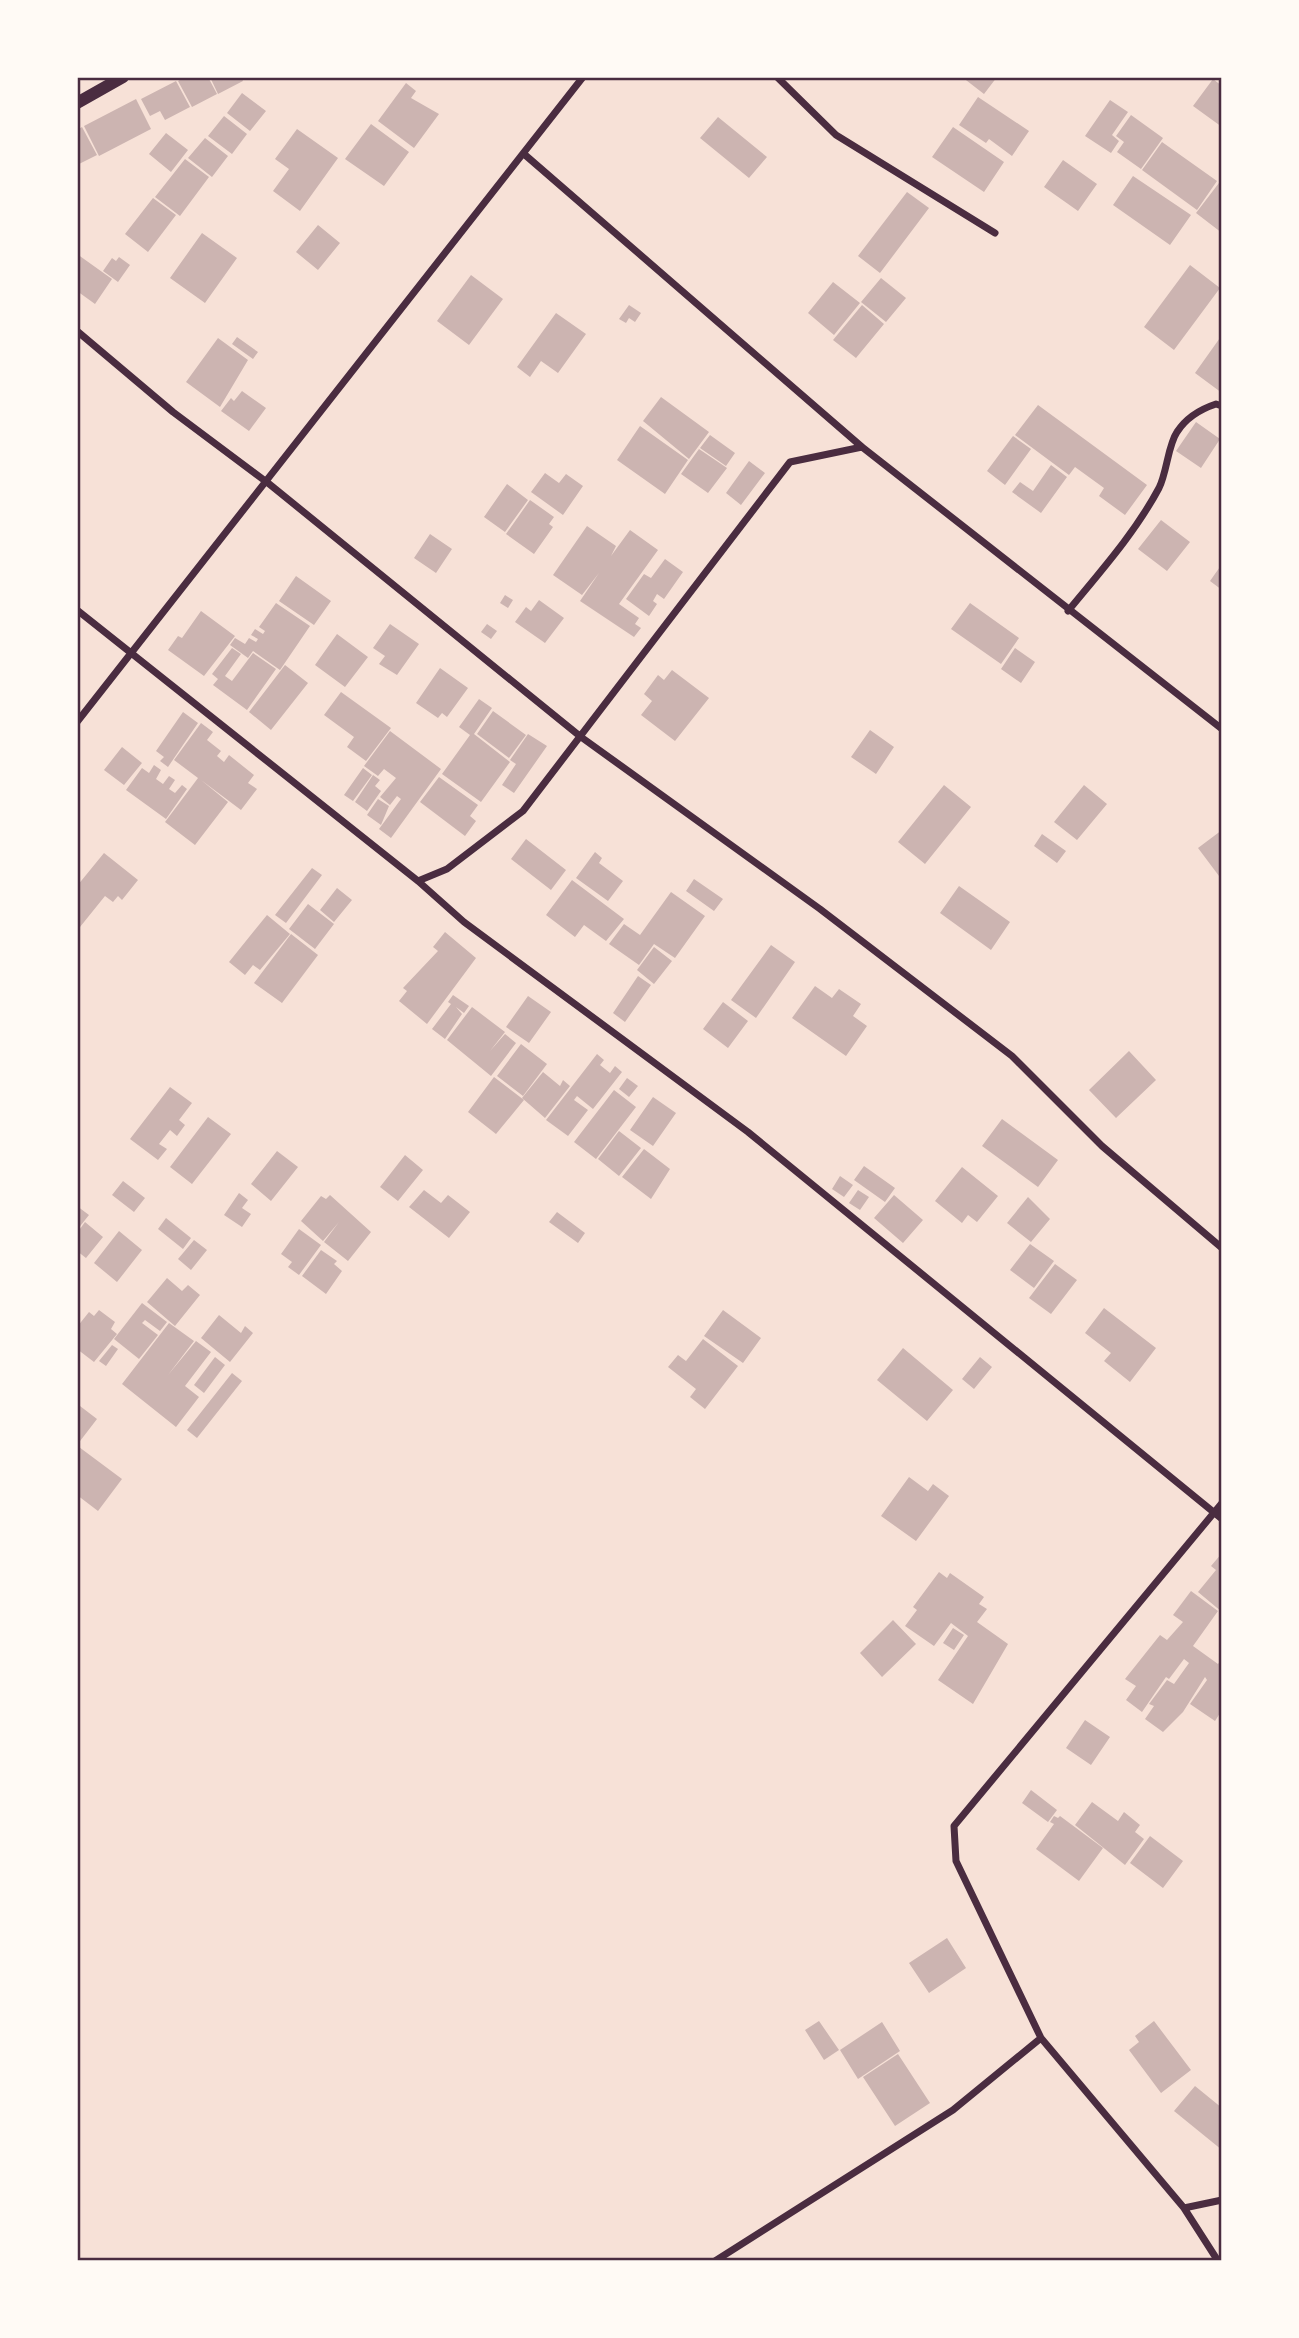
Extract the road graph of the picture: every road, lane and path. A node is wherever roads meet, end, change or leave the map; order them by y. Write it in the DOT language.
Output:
graph roads {
  1 [pos="123,77"];
  2 [pos="583,77"];
  3 [pos="777,77"];
  4 [pos="77,103"];
  5 [pos="524,153"];
  6 [pos="995,233"];
  7 [pos="77,331"];
  8 [pos="1222,406"];
  9 [pos="862,447"];
  10 [pos="268,483"];
  11 [pos="77,610"];
  12 [pos="1068,611"];
  13 [pos="133,654"];
  14 [pos="77,722"];
  15 [pos="1222,729"];
  16 [pos="581,737"];
  17 [pos="418,881"];
  18 [pos="1222,1248"];
  19 [pos="1222,1503"];
  20 [pos="1214,1513"];
  21 [pos="1222,1519"];
  22 [pos="1041,2038"];
  23 [pos="1222,2200"];
  24 [pos="1184,2208"];
  25 [pos="715,2261"];
  26 [pos="1218,2261"];
  1 -- 4 [label="street"];
  2 -- 5 [label="street"];
  3 -- 6 [label="street"];
  5 -- 9 [label="street"];
  5 -- 10 [label="street"];
  7 -- 10 [label="street"];
  8 -- 12 [label="street"];
  9 -- 12 [label="street"];
  9 -- 16 [label="street"];
  10 -- 13 [label="street"];
  10 -- 16 [label="street"];
  11 -- 13 [label="street"];
  12 -- 15 [label="street"];
  13 -- 14 [label="street"];
  13 -- 17 [label="street"];
  16 -- 17 [label="street"];
  16 -- 18 [label="street"];
  17 -- 20 [label="street"];
  19 -- 20 [label="street"];
  20 -- 21 [label="street"];
  20 -- 22 [label="street"];
  22 -- 24 [label="street"];
  22 -- 25 [label="street"];
  23 -- 24 [label="street"];
  24 -- 26 [label="street"];
}
